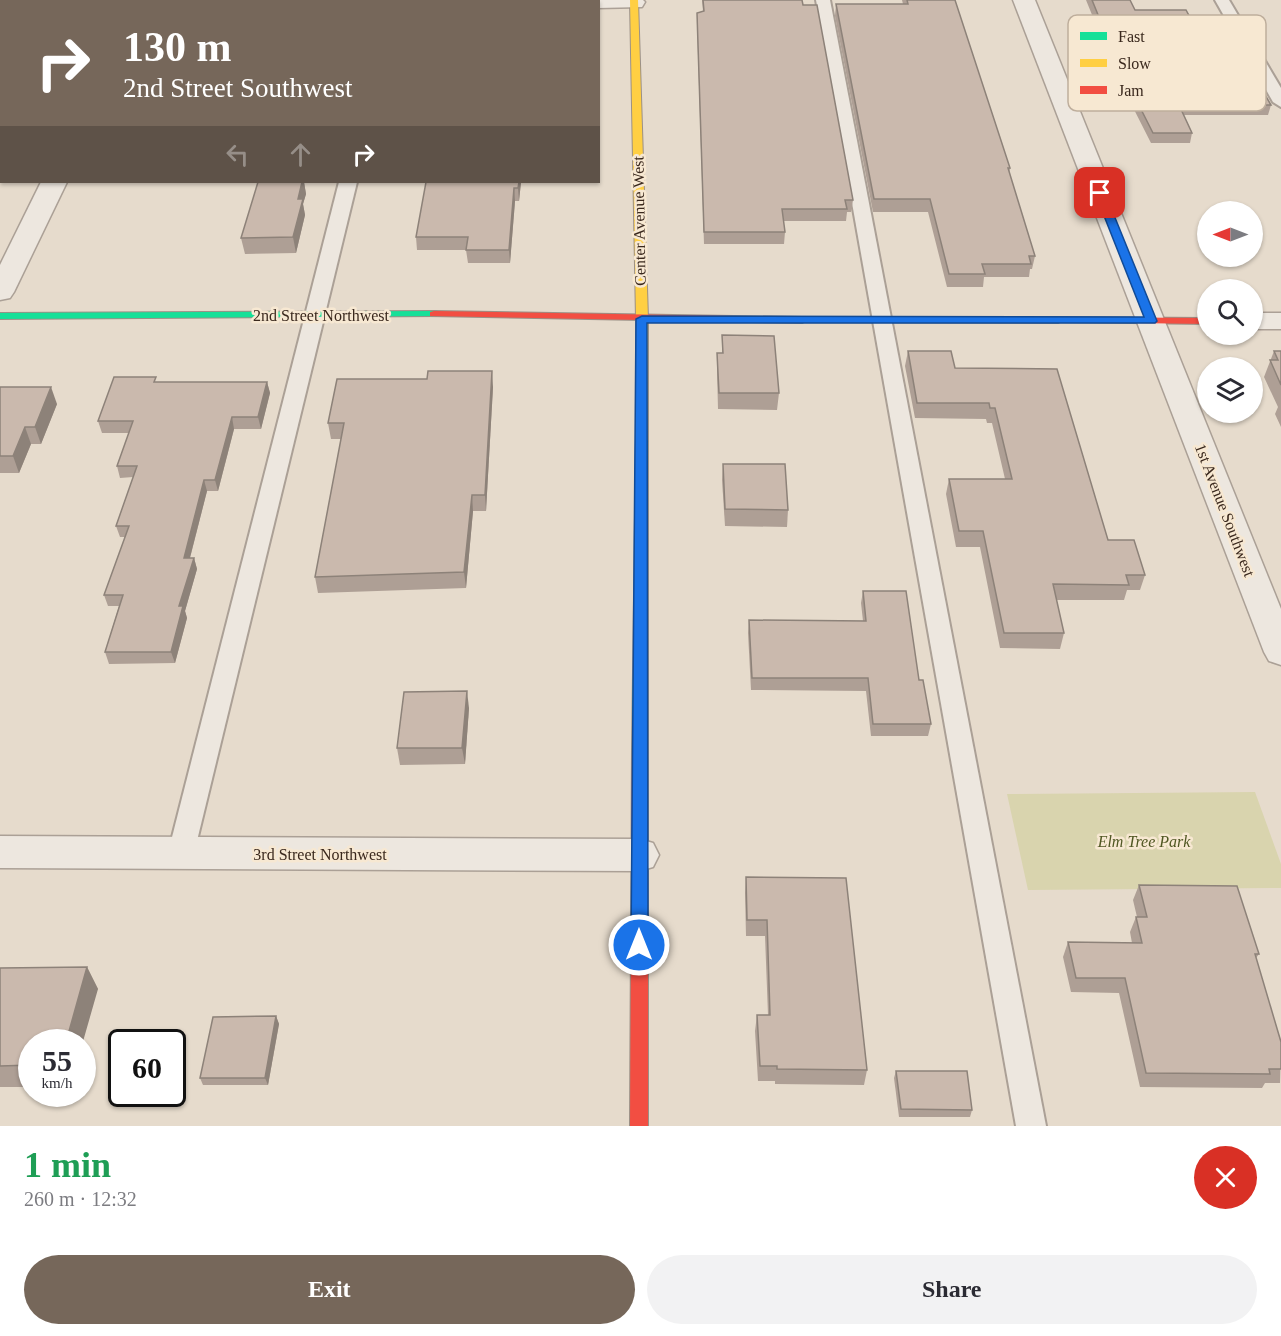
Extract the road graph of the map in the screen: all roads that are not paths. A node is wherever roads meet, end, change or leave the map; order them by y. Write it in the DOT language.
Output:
graph roads {
  1 [pos="823,0"];
  2 [pos="1024,0"];
  3 [pos="1222,0"];
  4 [pos="634,1"];
  5 [pos="600,2"];
  6 [pos="1231,15"];
  7 [pos="1266,76"];
  8 [pos="1281,102"];
  9 [pos="54,183"];
  10 [pos="348,183"];
  11 [pos="0,291"];
  12 [pos="315,315"];
  13 [pos="0,316"];
  14 [pos="642,319"];
  15 [pos="882,320"];
  16 [pos="1151,321"];
  17 [pos="1197,321"];
  18 [pos="1263,321"];
  19 [pos="1281,321"];
  20 [pos="1281,652"];
  21 [pos="0,852"];
  22 [pos="181,853"];
  23 [pos="639,855"];
  24 [pos="639,1126"];
  25 [pos="1031,1126"];
  1 -- 15 [label="lane"];
  2 -- 16 [label="street, 1st Avenue Southwest"];
  3 -- 6 [label="lane"];
  4 -- 5 [label="street"];
  4 -- 14 [label="main road, Center Avenue West"];
  7 -- 8 [label="lane"];
  9 -- 11 [label="street"];
  10 -- 12 [label="lane"];
  12 -- 13 [label="main road, 2nd Street Northwest"];
  12 -- 14 [label="main road, 2nd Street Northwest"];
  12 -- 22 [label="lane"];
  14 -- 15 [label="main road, 2nd Street Northwest"];
  14 -- 23 [label="main road, Center Avenue West"];
  15 -- 16 [label="main road, 2nd Street Northwest"];
  15 -- 25 [label="lane"];
  16 -- 17 [label="main road, 2nd Street Northwest"];
  16 -- 20 [label="street, 1st Avenue Southwest"];
  18 -- 19 [label="street"];
  21 -- 22 [label="street, 3rd Street Northwest"];
  22 -- 23 [label="street, 3rd Street Northwest"];
  23 -- 24 [label="main road, Center Avenue West"];
}
